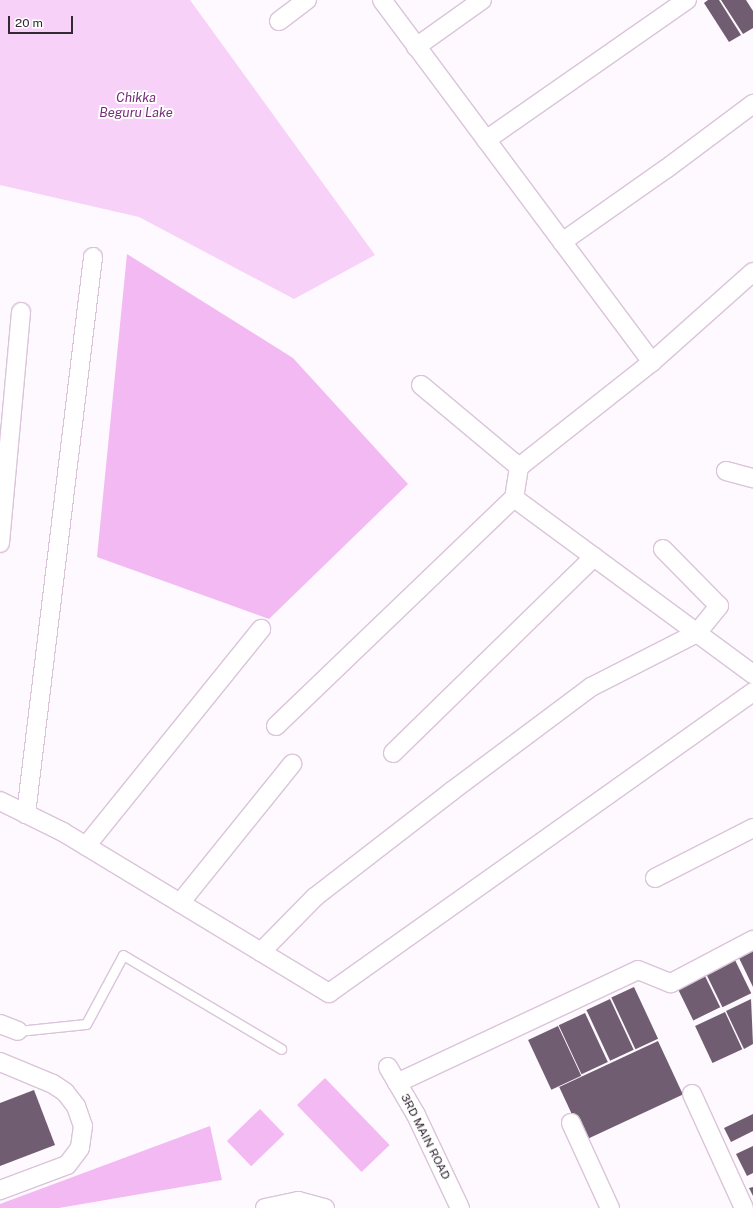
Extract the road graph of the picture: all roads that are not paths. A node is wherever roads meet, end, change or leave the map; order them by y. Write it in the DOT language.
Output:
graph roads {
  1 [pos="307,0"];
  2 [pos="382,0"];
  3 [pos="482,0"];
  4 [pos="687,0"];
  5 [pos="279,21"];
  6 [pos="416,47"];
  7 [pos="753,104"];
  8 [pos="486,140"];
  9 [pos="562,242"];
  10 [pos="93,257"];
  11 [pos="753,272"];
  12 [pos="21,312"];
  13 [pos="652,362"];
  14 [pos="421,385"];
  15 [pos="519,467"];
  16 [pos="726,471"];
  17 [pos="753,478"];
  18 [pos="514,498"];
  19 [pos="0,543"];
  20 [pos="663,549"];
  21 [pos="594,557"];
  22 [pos="261,629"];
  23 [pos="697,633"];
  24 [pos="753,674"];
  25 [pos="753,692"];
  26 [pos="276,726"];
  27 [pos="393,753"];
  28 [pos="292,764"];
  29 [pos="0,801"];
  30 [pos="26,814"];
  31 [pos="753,828"];
  32 [pos="86,846"];
  33 [pos="655,878"];
  34 [pos="180,903"];
  35 [pos="753,940"];
  36 [pos="261,952"];
  37 [pos="0,1024"];
  38 [pos="18,1031"];
  39 [pos="281,1049"];
  40 [pos="0,1062"];
  41 [pos="388,1067"];
  42 [pos="397,1083"];
  43 [pos="692,1094"];
  44 [pos="571,1123"];
  45 [pos="0,1190"];
  46 [pos="265,1208"];
  47 [pos="325,1208"];
  48 [pos="460,1208"];
  49 [pos="610,1208"];
  50 [pos="744,1208"];
  1 -- 5 [label="street"];
  2 -- 6 [label="street"];
  3 -- 6 [label="street"];
  4 -- 8 [label="street"];
  6 -- 8 [label="street"];
  7 -- 9 [label="street"];
  8 -- 9 [label="street"];
  9 -- 13 [label="street"];
  10 -- 30 [label="street"];
  11 -- 13 [label="street"];
  12 -- 19 [label="street"];
  13 -- 15 [label="street"];
  14 -- 15 [label="street"];
  15 -- 18 [label="street"];
  16 -- 17 [label="street"];
  18 -- 21 [label="street"];
  18 -- 26 [label="street"];
  20 -- 23 [label="street"];
  21 -- 23 [label="street"];
  21 -- 27 [label="street"];
  22 -- 32 [label="street"];
  23 -- 24 [label="street"];
  23 -- 36 [label="street"];
  25 -- 36 [label="street"];
  28 -- 34 [label="street"];
  29 -- 30 [label="street"];
  30 -- 32 [label="street"];
  31 -- 33 [label="street"];
  32 -- 34 [label="street"];
  34 -- 36 [label="street"];
  35 -- 42 [label="street"];
  37 -- 38 [label="street"];
  38 -- 39 [label="lane"];
  40 -- 45 [label="street"];
  41 -- 42 [label="street, 3RD MAIN ROAD"];
  42 -- 48 [label="street, 3RD MAIN ROAD"];
  43 -- 50 [label="street"];
  44 -- 49 [label="street"];
  46 -- 47 [label="street"];
}
